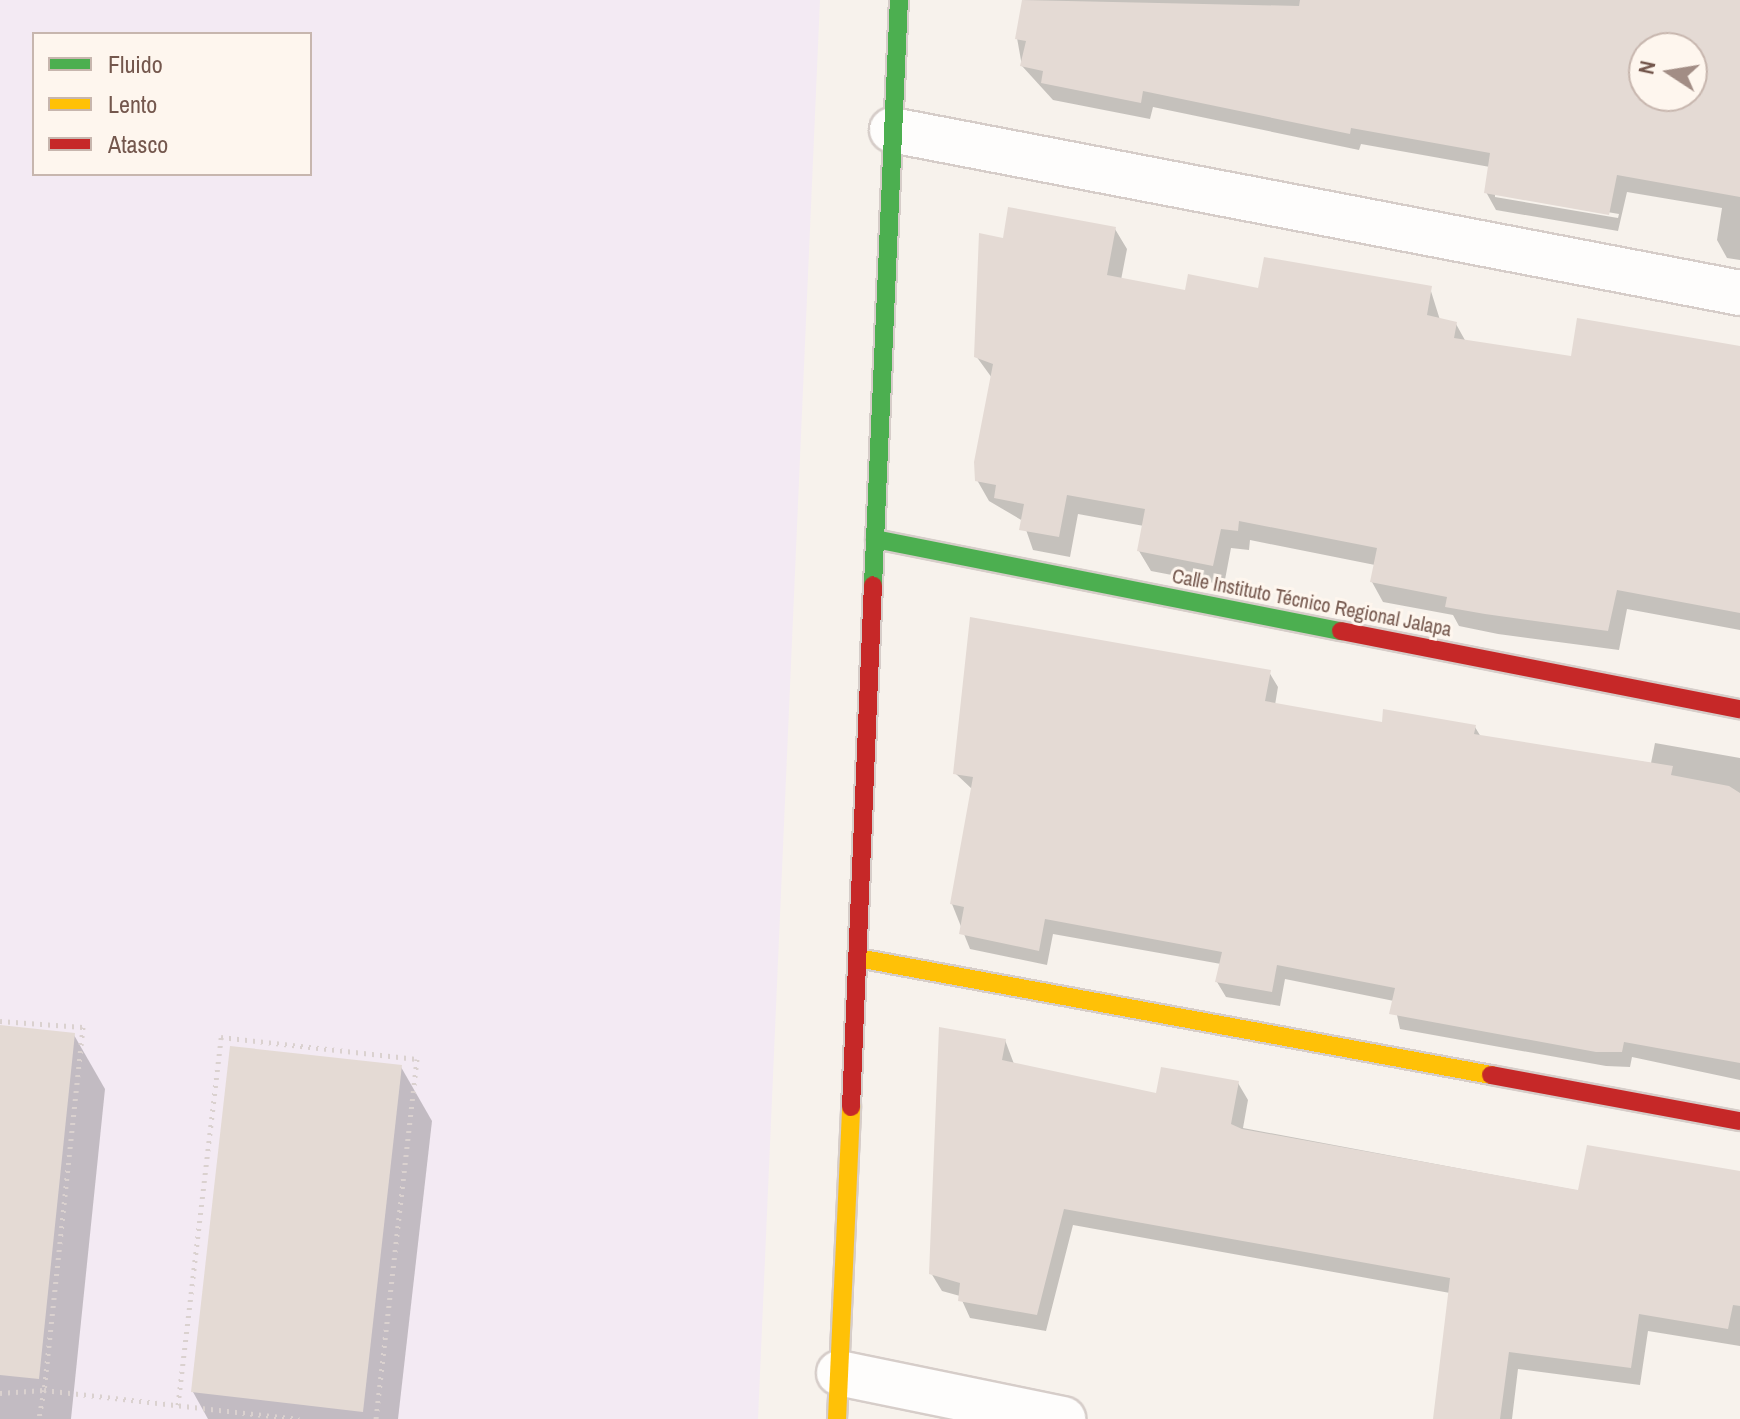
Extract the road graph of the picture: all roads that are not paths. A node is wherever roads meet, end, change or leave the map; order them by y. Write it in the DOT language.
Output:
graph roads {
  1 [pos="899,0"];
  2 [pos="892,130"];
  3 [pos="1740,293"];
  4 [pos="875,539"];
  5 [pos="1740,709"];
  6 [pos="858,958"];
  7 [pos="1740,1121"];
  8 [pos="839,1373"];
  9 [pos="837,1419"];
  10 [pos="1063,1419"];
  1 -- 2 [label="street"];
  2 -- 3 [label="street"];
  2 -- 4 [label="street"];
  4 -- 5 [label="street, Calle Instituto Técnico Regional Jalapa"];
  4 -- 6 [label="street"];
  6 -- 7 [label="street"];
  6 -- 8 [label="street"];
  8 -- 9 [label="street"];
  8 -- 10 [label="street"];
}
